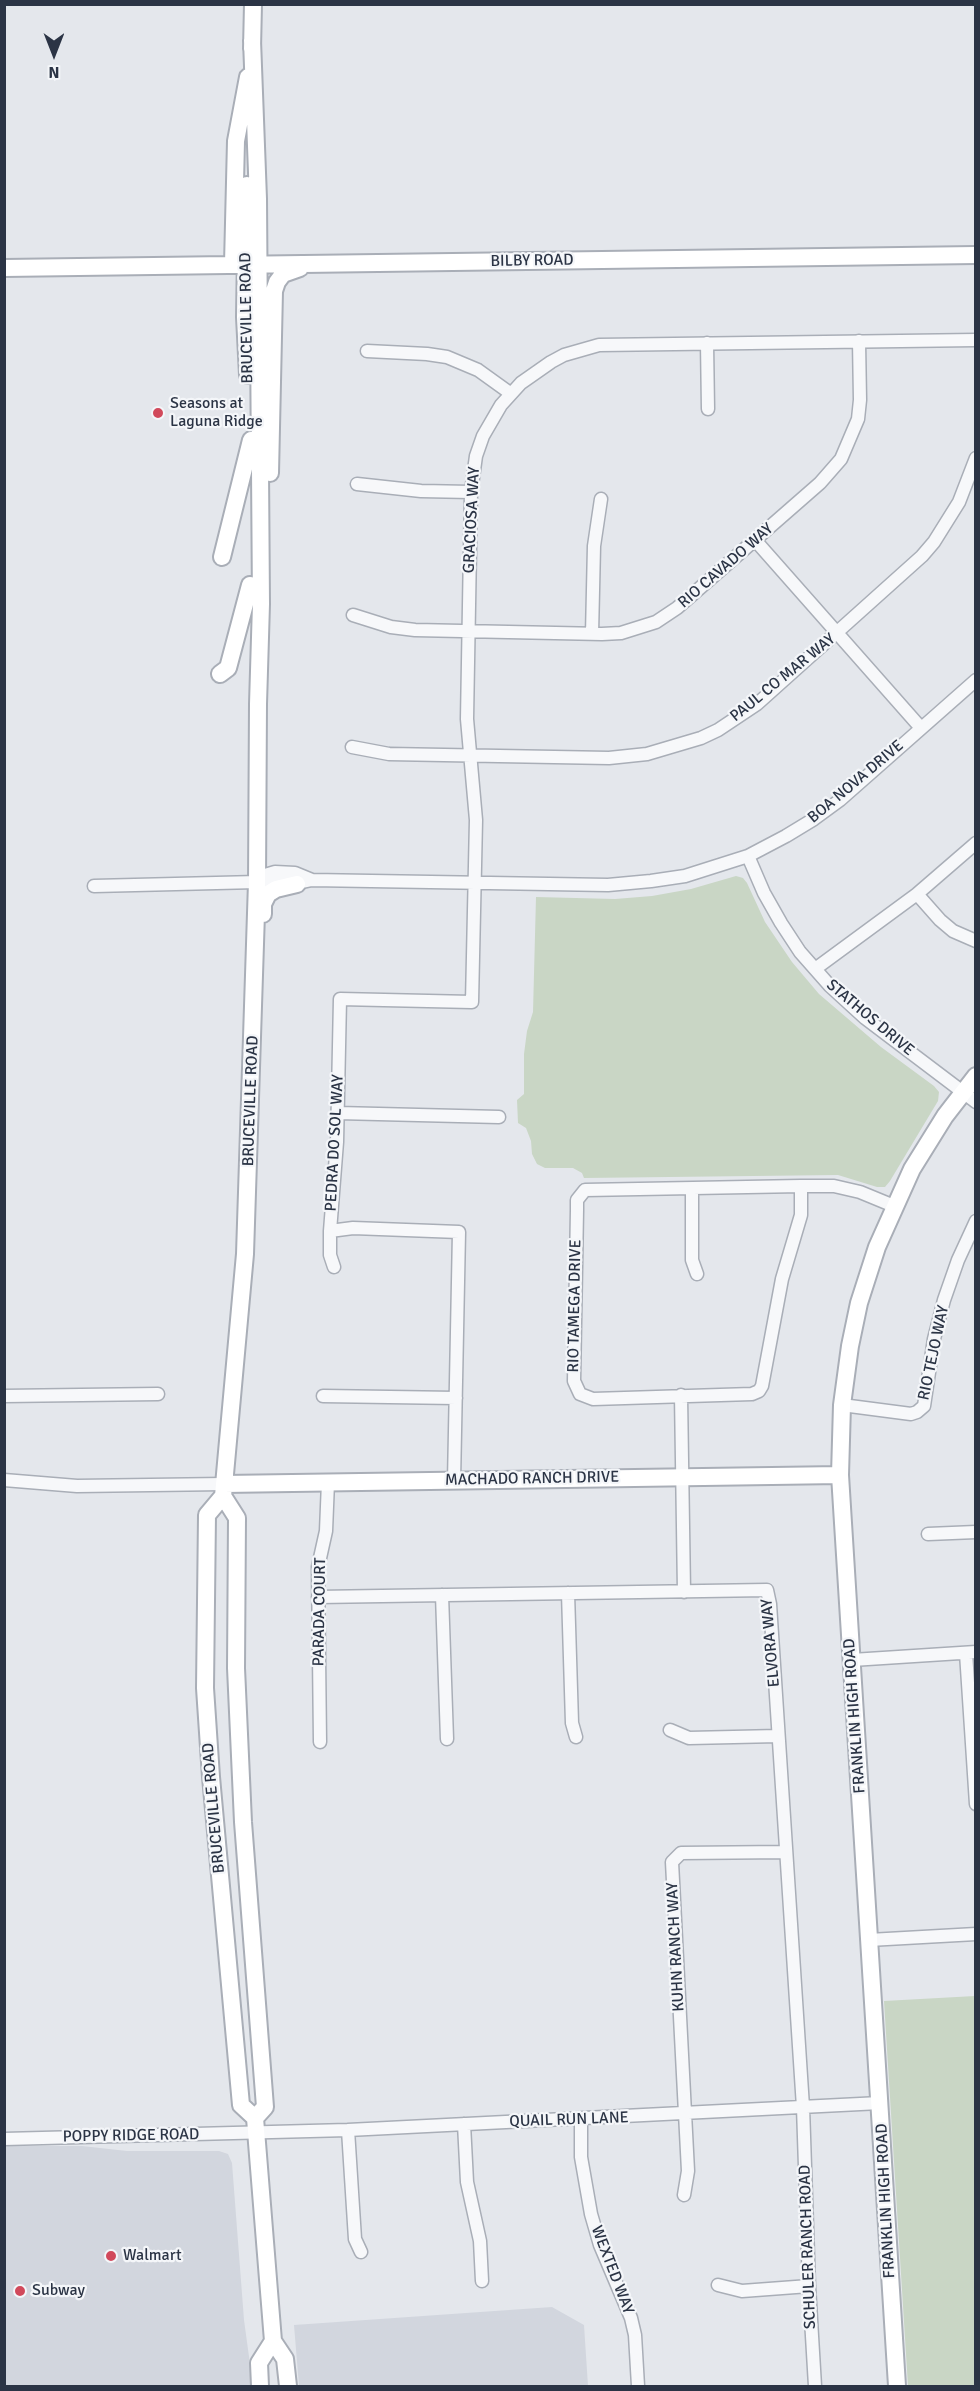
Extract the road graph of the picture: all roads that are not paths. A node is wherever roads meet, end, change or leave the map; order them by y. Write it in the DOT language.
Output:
graph roads {
  1 [pos="253,4"];
  2 [pos="252,40"];
  3 [pos="975,255"];
  4 [pos="4,261"];
  5 [pos="318,263"];
  6 [pos="246,264"];
  7 [pos="88,266"];
  8 [pos="4,268"];
  9 [pos="975,340"];
  10 [pos="859,341"];
  11 [pos="707,343"];
  12 [pos="366,351"];
  13 [pos="510,393"];
  14 [pos="708,409"];
  15 [pos="251,440"];
  16 [pos="975,458"];
  17 [pos="357,484"];
  18 [pos="471,492"];
  19 [pos="601,499"];
  20 [pos="755,540"];
  21 [pos="222,557"];
  22 [pos="261,558"];
  23 [pos="250,585"];
  24 [pos="353,615"];
  25 [pos="468,631"];
  26 [pos="837,633"];
  27 [pos="592,634"];
  28 [pos="220,674"];
  29 [pos="975,680"];
  30 [pos="258,704"];
  31 [pos="921,728"];
  32 [pos="352,747"];
  33 [pos="470,755"];
  34 [pos="975,843"];
  35 [pos="748,856"];
  36 [pos="257,882"];
  37 [pos="305,882"];
  38 [pos="475,883"];
  39 [pos="94,886"];
  40 [pos="917,894"];
  41 [pos="256,928"];
  42 [pos="975,941"];
  43 [pos="815,969"];
  44 [pos="975,1076"];
  45 [pos="969,1097"];
  46 [pos="338,1113"];
  47 [pos="498,1117"];
  48 [pos="801,1186"];
  49 [pos="692,1190"];
  50 [pos="894,1206"];
  51 [pos="975,1221"];
  52 [pos="330,1231"];
  53 [pos="334,1267"];
  54 [pos="697,1274"];
  55 [pos="158,1394"];
  56 [pos="681,1395"];
  57 [pos="4,1396"];
  58 [pos="323,1396"];
  59 [pos="456,1398"];
  60 [pos="842,1405"];
  61 [pos="840,1475"];
  62 [pos="681,1477"];
  63 [pos="4,1480"];
  64 [pos="454,1480"];
  65 [pos="328,1482"];
  66 [pos="223,1490"];
  67 [pos="975,1532"];
  68 [pos="928,1534"];
  69 [pos="684,1592"];
  70 [pos="568,1593"];
  71 [pos="442,1595"];
  72 [pos="318,1597"];
  73 [pos="971,1653"];
  74 [pos="852,1660"];
  75 [pos="670,1730"];
  76 [pos="778,1736"];
  77 [pos="576,1737"];
  78 [pos="447,1738"];
  79 [pos="320,1742"];
  80 [pos="975,1804"];
  81 [pos="786,1852"];
  82 [pos="975,1934"];
  83 [pos="870,1940"];
  84 [pos="880,2103"];
  85 [pos="803,2107"];
  86 [pos="686,2113"];
  87 [pos="581,2119"];
  88 [pos="464,2124"];
  89 [pos="256,2126"];
  90 [pos="348,2130"];
  91 [pos="4,2139"];
  92 [pos="684,2195"];
  93 [pos="361,2252"];
  94 [pos="482,2281"];
  95 [pos="718,2285"];
  96 [pos="809,2286"];
  97 [pos="273,2341"];
  98 [pos="260,2386"];
  99 [pos="288,2386"];
  100 [pos="638,2386"];
  101 [pos="815,2386"];
  102 [pos="897,2386"];
  1 -- 2 [label="main road, BRUCEVILLE ROAD"];
  2 -- 6 [label="main road, BRUCEVILLE ROAD"];
  2 -- 6 [label="main road, BRUCEVILLE ROAD"];
  3 -- 5 [label="main road, BILBY ROAD"];
  4 -- 7 [label="main road, BILBY ROAD"];
  5 -- 6 [label="main road, BILBY ROAD"];
  5 -- 22 [label="main road"];
  6 -- 7 [label="main road, BILBY ROAD"];
  6 -- 15 [label="main road, BRUCEVILLE ROAD"];
  6 -- 22 [label="main road, BRUCEVILLE ROAD"];
  7 -- 8 [label="main road, BILBY ROAD"];
  9 -- 10 [label="street, GRACIOSA WAY"];
  10 -- 11 [label="street, GRACIOSA WAY"];
  10 -- 20 [label="street, RIO CAVADO WAY"];
  11 -- 13 [label="street, GRACIOSA WAY"];
  11 -- 14 [label="street"];
  12 -- 13 [label="street"];
  13 -- 18 [label="street, GRACIOSA WAY"];
  15 -- 21 [label="main road"];
  15 -- 23 [label="main road, BRUCEVILLE ROAD"];
  16 -- 26 [label="street, PAUL CO MAR WAY"];
  17 -- 18 [label="street"];
  18 -- 25 [label="street, GRACIOSA WAY"];
  19 -- 27 [label="street"];
  20 -- 26 [label="street"];
  20 -- 27 [label="street, RIO CAVADO WAY"];
  22 -- 30 [label="main road, BRUCEVILLE ROAD"];
  23 -- 28 [label="main road"];
  23 -- 30 [label="main road, BRUCEVILLE ROAD"];
  24 -- 25 [label="street, RIO CAVADO WAY"];
  25 -- 27 [label="street, RIO CAVADO WAY"];
  25 -- 33 [label="street, GRACIOSA WAY"];
  26 -- 31 [label="street"];
  26 -- 33 [label="street, PAUL CO MAR WAY"];
  29 -- 31 [label="street, BOA NOVA DRIVE"];
  30 -- 36 [label="main road, BRUCEVILLE ROAD"];
  31 -- 35 [label="street, BOA NOVA DRIVE"];
  32 -- 33 [label="street, PAUL CO MAR WAY"];
  33 -- 38 [label="street, GRACIOSA WAY"];
  34 -- 40 [label="street"];
  35 -- 38 [label="street, BOA NOVA DRIVE"];
  35 -- 43 [label="street, STATHOS DRIVE"];
  36 -- 37 [label="street, BOA NOVA DRIVE"];
  36 -- 39 [label="street, BOA NOVA DRIVE"];
  36 -- 41 [label="main road, BRUCEVILLE ROAD"];
  37 -- 38 [label="street, BOA NOVA DRIVE"];
  37 -- 41 [label="main road"];
  38 -- 46 [label="street, PEDRA DO SOL WAY"];
  40 -- 42 [label="street"];
  40 -- 43 [label="street"];
  41 -- 66 [label="main road, BRUCEVILLE ROAD"];
  43 -- 45 [label="street, STATHOS DRIVE"];
  44 -- 45 [label="main road, FRANKLIN HIGH ROAD"];
  45 -- 50 [label="main road, FRANKLIN HIGH ROAD"];
  46 -- 47 [label="street"];
  46 -- 52 [label="street, PEDRA DO SOL WAY"];
  48 -- 49 [label="street, RIO TAMEGA DRIVE"];
  48 -- 50 [label="street, RIO TAMEGA DRIVE"];
  48 -- 56 [label="street, RIO TAMEGA DRIVE"];
  49 -- 54 [label="street"];
  49 -- 56 [label="street, RIO TAMEGA DRIVE"];
  50 -- 60 [label="main road, FRANKLIN HIGH ROAD"];
  51 -- 60 [label="street, RIO TEJO WAY"];
  52 -- 53 [label="street"];
  52 -- 59 [label="street, PEDRA DO SOL WAY"];
  55 -- 57 [label="street"];
  56 -- 62 [label="street"];
  58 -- 59 [label="street"];
  59 -- 64 [label="street, PEDRA DO SOL WAY"];
  60 -- 61 [label="main road, FRANKLIN HIGH ROAD"];
  61 -- 62 [label="main road, MACHADO RANCH DRIVE"];
  61 -- 74 [label="main road, FRANKLIN HIGH ROAD"];
  62 -- 64 [label="main road, MACHADO RANCH DRIVE"];
  62 -- 69 [label="street"];
  63 -- 66 [label="street"];
  64 -- 65 [label="main road, MACHADO RANCH DRIVE"];
  65 -- 66 [label="main road, MACHADO RANCH DRIVE"];
  65 -- 72 [label="street, PARADA COURT"];
  66 -- 89 [label="main road, BRUCEVILLE ROAD"];
  66 -- 89 [label="main road, BRUCEVILLE ROAD"];
  67 -- 68 [label="street"];
  69 -- 70 [label="street, ELVORA WAY"];
  69 -- 76 [label="street, ELVORA WAY"];
  70 -- 71 [label="street, ELVORA WAY"];
  70 -- 77 [label="street"];
  71 -- 72 [label="street, ELVORA WAY"];
  71 -- 78 [label="street"];
  72 -- 79 [label="street, PARADA COURT"];
  73 -- 74 [label="street"];
  73 -- 80 [label="street"];
  74 -- 83 [label="main road, FRANKLIN HIGH ROAD"];
  75 -- 76 [label="street"];
  76 -- 81 [label="street, ELVORA WAY"];
  81 -- 85 [label="street, ELVORA WAY"];
  81 -- 86 [label="street, KUHN RANCH WAY"];
  82 -- 83 [label="street"];
  83 -- 84 [label="main road, FRANKLIN HIGH ROAD"];
  84 -- 85 [label="street, QUAIL RUN LANE"];
  84 -- 102 [label="main road, FRANKLIN HIGH ROAD"];
  85 -- 86 [label="street, QUAIL RUN LANE"];
  85 -- 96 [label="street, SCHULER RANCH ROAD"];
  86 -- 87 [label="street, QUAIL RUN LANE"];
  86 -- 92 [label="street, KUHN RANCH WAY"];
  87 -- 88 [label="street, QUAIL RUN LANE"];
  87 -- 100 [label="street, WEXTED WAY"];
  88 -- 90 [label="street, QUAIL RUN LANE"];
  88 -- 94 [label="street"];
  89 -- 90 [label="street, QUAIL RUN LANE"];
  89 -- 91 [label="street, POPPY RIDGE ROAD"];
  89 -- 97 [label="main road, BRUCEVILLE ROAD"];
  90 -- 93 [label="street"];
  95 -- 96 [label="street"];
  96 -- 101 [label="street, SCHULER RANCH ROAD"];
  97 -- 98 [label="main road"];
  97 -- 99 [label="main road, BRUCEVILLE ROAD"];
}
